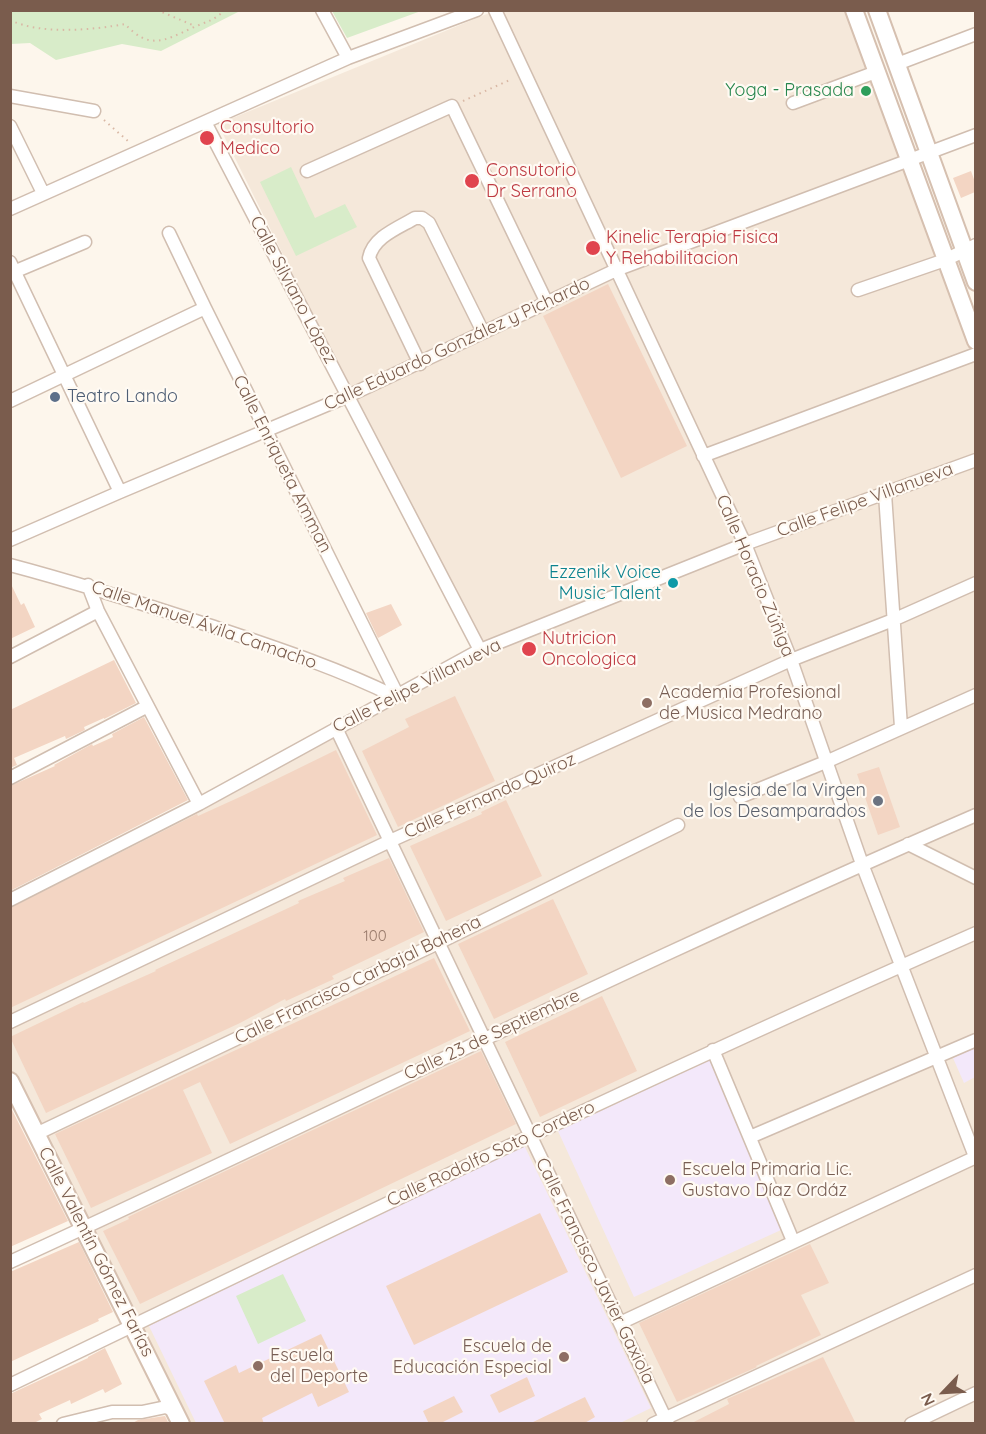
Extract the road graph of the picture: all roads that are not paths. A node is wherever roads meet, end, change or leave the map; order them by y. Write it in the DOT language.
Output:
graph roads {
  1 [pos="322,10"];
  2 [pos="477,10"];
  3 [pos="495,10"];
  4 [pos="854,10"];
  5 [pos="877,10"];
  6 [pos="975,34"];
  7 [pos="348,58"];
  8 [pos="897,64"];
  9 [pos="876,72"];
  10 [pos="10,96"];
  11 [pos="793,103"];
  12 [pos="94,111"];
  13 [pos="205,122"];
  14 [pos="10,126"];
  15 [pos="975,135"];
  16 [pos="927,153"];
  17 [pos="908,160"];
  18 [pos="307,171"];
  19 [pos="43,193"];
  20 [pos="10,209"];
  21 [pos="169,233"];
  22 [pos="85,242"];
  23 [pos="970,247"];
  24 [pos="945,260"];
  25 [pos="13,267"];
  26 [pos="616,270"];
  27 [pos="975,282"];
  28 [pos="858,290"];
  29 [pos="547,303"];
  30 [pos="204,308"];
  31 [pos="483,332"];
  32 [pos="975,341"];
  33 [pos="975,354"];
  34 [pos="420,364"];
  35 [pos="64,375"];
  36 [pos="348,396"];
  37 [pos="10,401"];
  38 [pos="266,432"];
  39 [pos="703,456"];
  40 [pos="975,460"];
  41 [pos="120,492"];
  42 [pos="885,494"];
  43 [pos="10,540"];
  44 [pos="745,544"];
  45 [pos="10,565"];
  46 [pos="975,583"];
  47 [pos="88,585"];
  48 [pos="98,611"];
  49 [pos="893,620"];
  50 [pos="480,650"];
  51 [pos="10,657"];
  52 [pos="791,660"];
  53 [pos="396,695"];
  54 [pos="975,695"];
  55 [pos="146,707"];
  56 [pos="901,727"];
  57 [pos="336,728"];
  58 [pos="828,761"];
  59 [pos="10,778"];
  60 [pos="740,797"];
  61 [pos="199,804"];
  62 [pos="975,815"];
  63 [pos="678,825"];
  64 [pos="390,842"];
  65 [pos="908,844"];
  66 [pos="862,864"];
  67 [pos="975,878"];
  68 [pos="10,900"];
  69 [pos="975,933"];
  70 [pos="438,943"];
  71 [pos="901,966"];
  72 [pos="10,1022"];
  73 [pos="484,1038"];
  74 [pos="975,1040"];
  75 [pos="712,1050"];
  76 [pos="936,1057"];
  77 [pos="10,1081"];
  78 [pos="36,1134"];
  79 [pos="530,1135"];
  80 [pos="750,1137"];
  81 [pos="975,1157"];
  82 [pos="84,1228"];
  83 [pos="793,1241"];
  84 [pos="10,1262"];
  85 [pos="975,1275"];
  86 [pos="620,1323"];
  87 [pos="132,1326"];
  88 [pos="10,1385"];
  89 [pos="975,1394"];
  90 [pos="178,1417"];
  91 [pos="667,1420"];
  92 [pos="63,1424"];
  93 [pos="653,1424"];
  94 [pos="911,1424"];
  1 -- 7 [label="street"];
  2 -- 7 [label="street"];
  3 -- 26 [label="street, Calle Horacio Zúñiga"];
  4 -- 9 [label="main road"];
  5 -- 8 [label="main road"];
  6 -- 8 [label="street"];
  7 -- 13 [label="street"];
  8 -- 16 [label="main road"];
  9 -- 11 [label="street"];
  9 -- 17 [label="main road"];
  10 -- 12 [label="street"];
  13 -- 19 [label="street"];
  13 -- 36 [label="street, Calle Silviano López"];
  14 -- 19 [label="street"];
  15 -- 16 [label="street, Calle Eduardo González y Pichardo"];
  16 -- 17 [label="street, Calle Eduardo González y Pichardo"];
  16 -- 23 [label="main road"];
  17 -- 24 [label="main road"];
  17 -- 26 [label="street, Calle Eduardo González y Pichardo"];
  18 -- 29 [label="street"];
  19 -- 20 [label="street"];
  21 -- 30 [label="street, Calle Enriqueta Amman"];
  22 -- 25 [label="street"];
  23 -- 24 [label="street"];
  23 -- 27 [label="main road"];
  24 -- 28 [label="street"];
  24 -- 32 [label="main road"];
  25 -- 35 [label="street"];
  26 -- 29 [label="street, Calle Eduardo González y Pichardo"];
  26 -- 39 [label="street, Calle Horacio Zúñiga"];
  29 -- 31 [label="street, Calle Eduardo González y Pichardo"];
  30 -- 35 [label="street"];
  30 -- 38 [label="street, Calle Enriqueta Amman"];
  31 -- 34 [label="street, Calle Eduardo González y Pichardo"];
  31 -- 34 [label="street"];
  33 -- 39 [label="street"];
  34 -- 36 [label="street, Calle Eduardo González y Pichardo"];
  35 -- 37 [label="street"];
  35 -- 41 [label="street"];
  36 -- 38 [label="street, Calle Eduardo González y Pichardo"];
  36 -- 50 [label="street, Calle Silviano López"];
  38 -- 41 [label="street, Calle Eduardo González y Pichardo"];
  38 -- 53 [label="street, Calle Enriqueta Amman"];
  39 -- 44 [label="street, Calle Horacio Zúñiga"];
  40 -- 42 [label="street, Calle Felipe Villanueva"];
  41 -- 43 [label="street, Calle Eduardo González y Pichardo"];
  42 -- 44 [label="street, Calle Felipe Villanueva"];
  42 -- 49 [label="street"];
  44 -- 50 [label="street, Calle Felipe Villanueva"];
  44 -- 52 [label="street, Calle Horacio Zúñiga"];
  45 -- 47 [label="street, Calle Manuel Ávila Camacho"];
  46 -- 49 [label="street, Calle Fernando Quiroz"];
  47 -- 48 [label="street"];
  47 -- 53 [label="street, Calle Manuel Ávila Camacho"];
  48 -- 51 [label="street"];
  48 -- 55 [label="street"];
  49 -- 52 [label="street, Calle Fernando Quiroz"];
  49 -- 56 [label="street"];
  50 -- 53 [label="street, Calle Felipe Villanueva"];
  52 -- 58 [label="street, Calle Horacio Zúñiga"];
  52 -- 64 [label="street, Calle Fernando Quiroz"];
  53 -- 57 [label="street, Calle Felipe Villanueva"];
  54 -- 56 [label="street"];
  55 -- 59 [label="street"];
  55 -- 61 [label="street"];
  56 -- 58 [label="street"];
  57 -- 61 [label="street, Calle Felipe Villanueva"];
  57 -- 64 [label="street, Calle Francisco Javier Gaxiola"];
  58 -- 60 [label="street"];
  58 -- 66 [label="street, Calle Horacio Zúñiga"];
  61 -- 68 [label="street, Calle Felipe Villanueva"];
  62 -- 65 [label="street, Calle 23 de Septiembre"];
  63 -- 70 [label="street, Calle Francisco Carbajal Bahena"];
  64 -- 70 [label="street, Calle Francisco Javier Gaxiola"];
  64 -- 72 [label="street, Calle Fernando Quiroz"];
  65 -- 66 [label="street, Calle 23 de Septiembre"];
  65 -- 67 [label="street"];
  66 -- 71 [label="street, Calle Horacio Zúñiga"];
  66 -- 73 [label="street, Calle 23 de Septiembre"];
  69 -- 71 [label="street, Calle Rodolfo Soto Cordero"];
  70 -- 73 [label="street, Calle Francisco Javier Gaxiola"];
  70 -- 78 [label="street, Calle Francisco Carbajal Bahena"];
  71 -- 75 [label="street, Calle Rodolfo Soto Cordero"];
  71 -- 76 [label="street, Calle Horacio Zúñiga"];
  73 -- 79 [label="street, Calle Francisco Javier Gaxiola"];
  73 -- 82 [label="street, Calle 23 de Septiembre"];
  74 -- 76 [label="street"];
  75 -- 79 [label="street, Calle Rodolfo Soto Cordero"];
  75 -- 80 [label="street"];
  76 -- 80 [label="street"];
  76 -- 81 [label="street, Calle Horacio Zúñiga"];
  77 -- 78 [label="main road, Calle Valentín Gómez Farías"];
  78 -- 82 [label="main road, Calle Valentín Gómez Farías"];
  79 -- 86 [label="street, Calle Francisco Javier Gaxiola"];
  79 -- 87 [label="street, Calle Rodolfo Soto Cordero"];
  80 -- 83 [label="street"];
  81 -- 83 [label="street"];
  82 -- 84 [label="street, Calle 23 de Septiembre"];
  82 -- 87 [label="main road, Calle Valentín Gómez Farías"];
  83 -- 86 [label="street"];
  85 -- 91 [label="street"];
  86 -- 91 [label="street, Calle Francisco Javier Gaxiola"];
  87 -- 88 [label="street, Calle Rodolfo Soto Cordero"];
  87 -- 90 [label="main road, Calle Valentín Gómez Farías"];
  89 -- 94 [label="street"];
  90 -- 92 [label="street"];
  91 -- 93 [label="street"];
}
